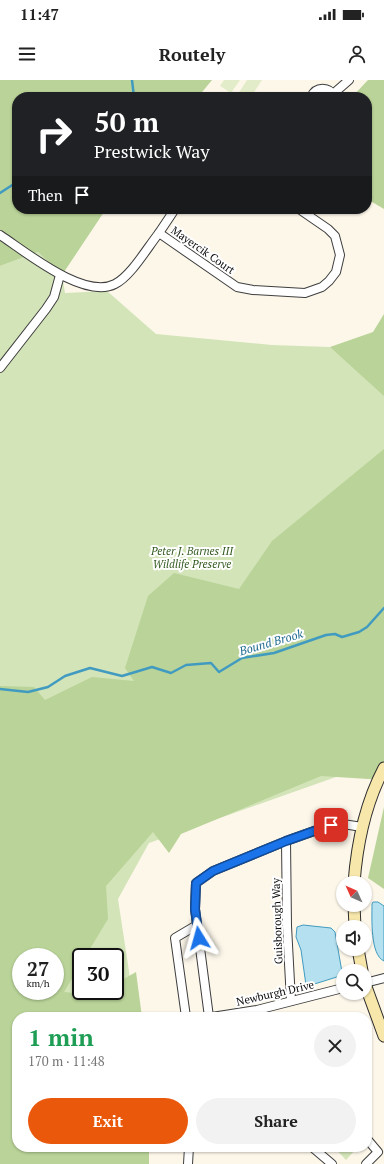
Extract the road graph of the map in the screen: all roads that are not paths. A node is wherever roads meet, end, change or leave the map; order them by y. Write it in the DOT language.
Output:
graph roads {
  1 [pos="349,80"];
  2 [pos="314,92"];
  3 [pos="330,92"];
  4 [pos="337,92"];
  5 [pos="172,214"];
  6 [pos="306,214"];
  7 [pos="159,233"];
  8 [pos="0,235"];
  9 [pos="60,275"];
  10 [pos="0,368"];
  11 [pos="384,768"];
  12 [pos="362,827"];
  13 [pos="286,841"];
  14 [pos="355,876"];
  15 [pos="197,925"];
  16 [pos="384,978"];
  17 [pos="372,982"];
  18 [pos="336,990"];
  19 [pos="371,1000"];
  20 [pos="291,1001"];
  21 [pos="185,1012"];
  22 [pos="210,1012"];
  23 [pos="261,1012"];
  24 [pos="384,1036"];
  25 [pos="372,1145"];
  26 [pos="189,1152"];
  27 [pos="318,1152"];
  28 [pos="188,1164"];
  29 [pos="332,1164"];
  30 [pos="366,1164"];
  1 -- 4 [label="street"];
  2 -- 3 [label="street"];
  5 -- 7 [label="street, Mayercik Court"];
  6 -- 7 [label="street, Mayercik Court"];
  7 -- 9 [label="street, Mayercik Court"];
  8 -- 9 [label="street, Mayercik Court"];
  9 -- 10 [label="street"];
  11 -- 12 [label="street"];
  12 -- 13 [label="street"];
  12 -- 14 [label="street"];
  13 -- 15 [label="street"];
  13 -- 20 [label="street, Guisborough Way"];
  15 -- 21 [label="street"];
  15 -- 22 [label="street"];
  16 -- 17 [label="street"];
  18 -- 20 [label="street, Newburgh Drive"];
  19 -- 24 [label="street"];
  20 -- 23 [label="street, Newburgh Drive"];
  25 -- 30 [label="street"];
  26 -- 28 [label="street"];
  27 -- 29 [label="street"];
}
